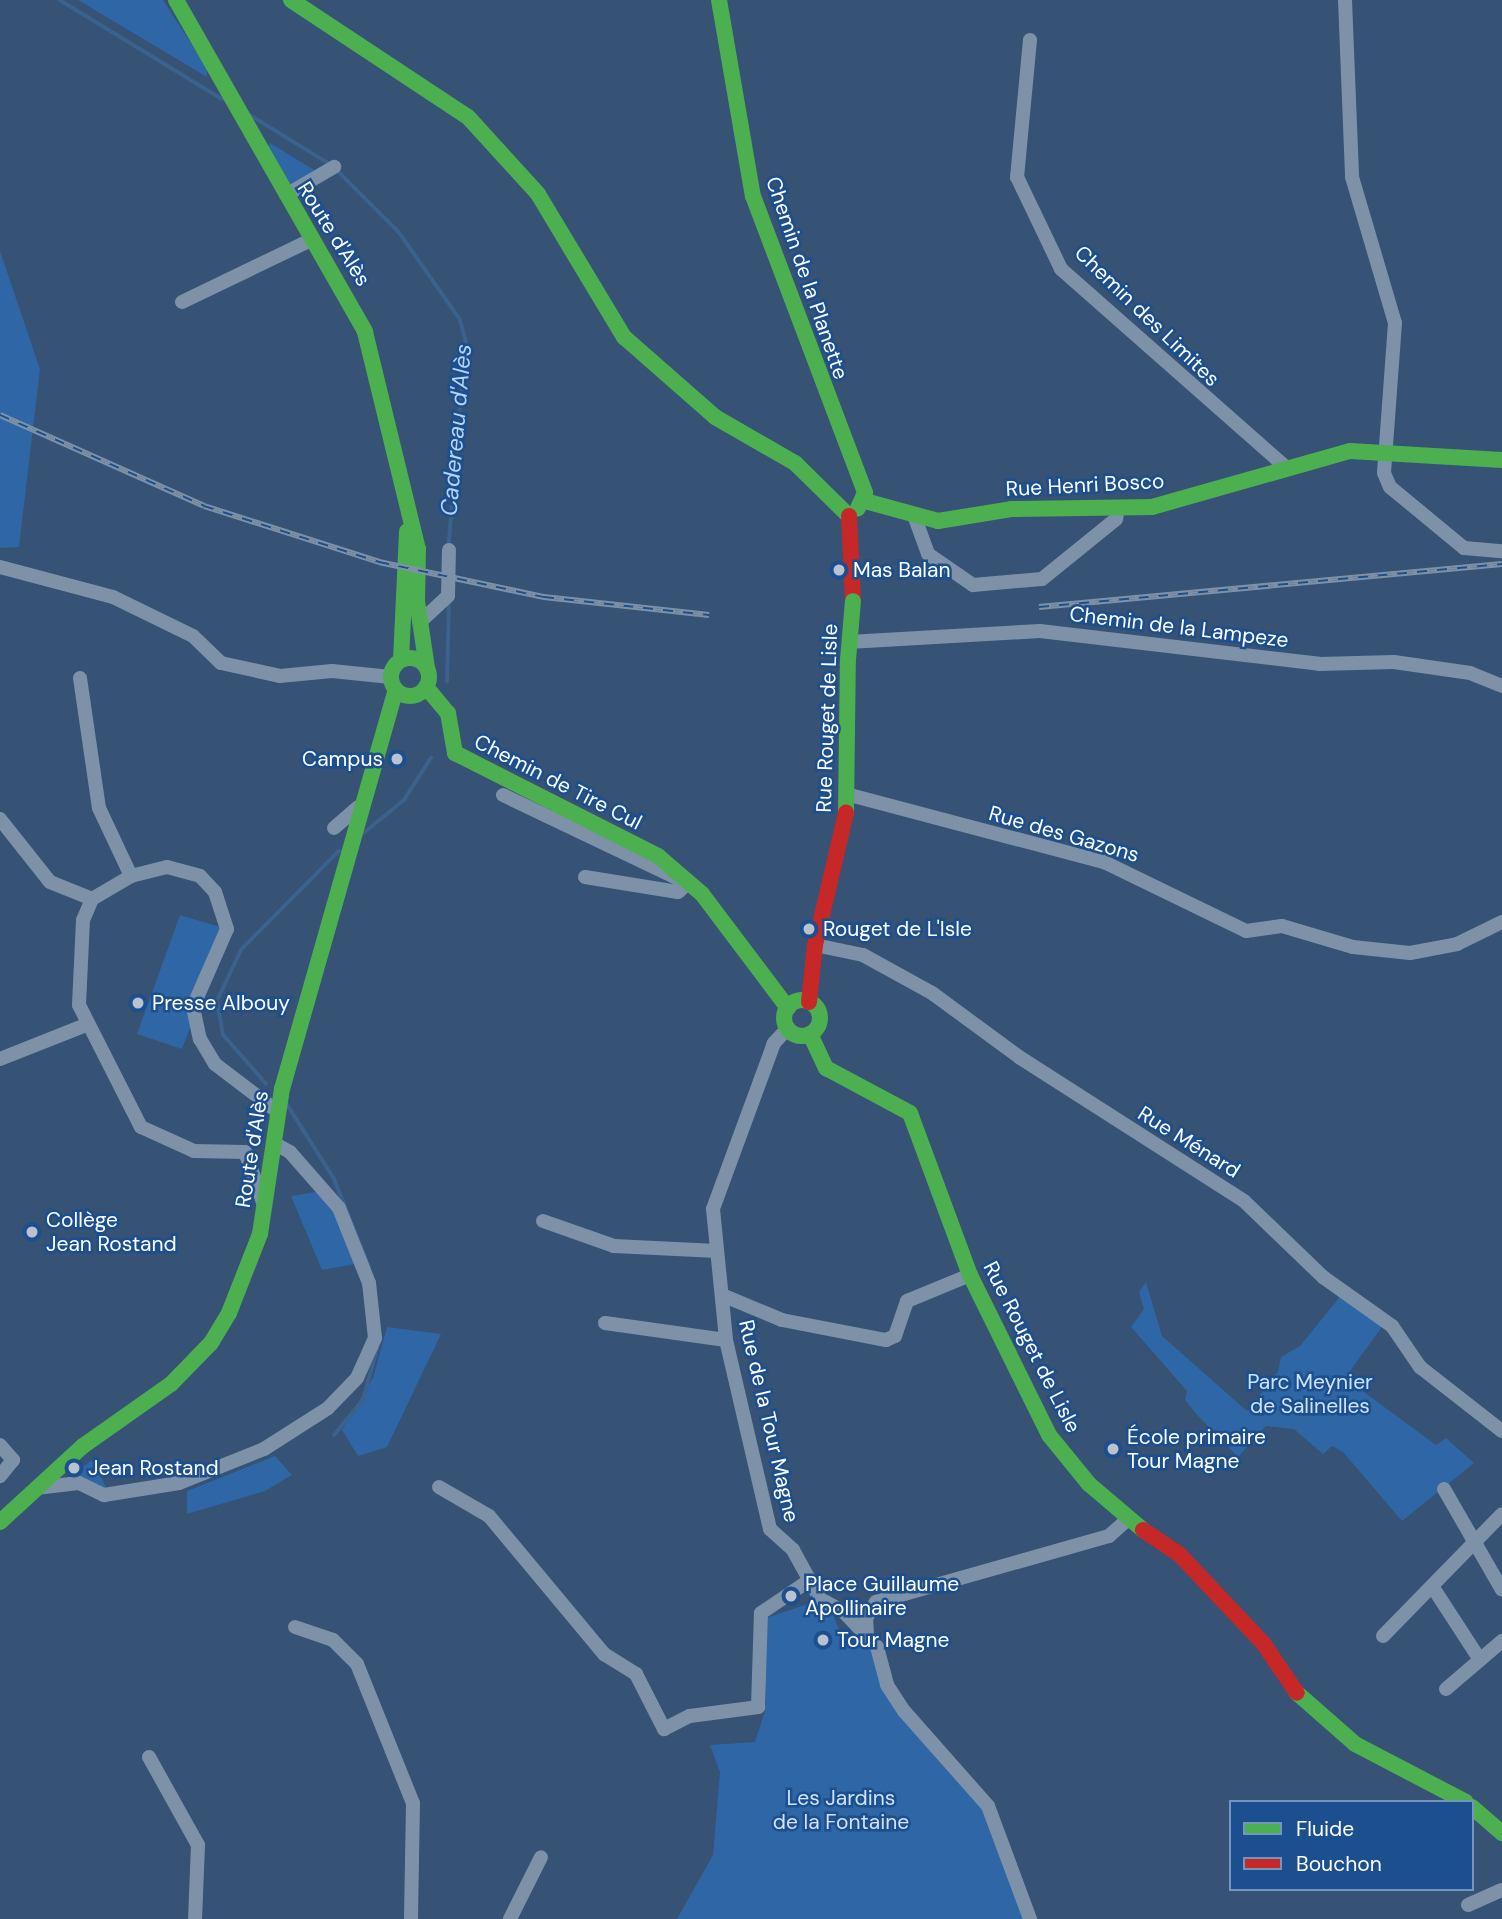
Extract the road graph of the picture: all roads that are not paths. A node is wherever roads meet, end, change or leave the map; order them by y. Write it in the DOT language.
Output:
graph roads {
  1 [pos="176,0"];
  2 [pos="291,0"];
  3 [pos="719,0"];
  4 [pos="1345,0"];
  5 [pos="1030,40"];
  6 [pos="334,167"];
  7 [pos="286,195"];
  8 [pos="313,239"];
  9 [pos="181,302"];
  10 [pos="1389,452"];
  11 [pos="1502,460"];
  12 [pos="1287,468"];
  13 [pos="865,501"];
  14 [pos="408,509"];
  15 [pos="1118,509"];
  16 [pos="849,516"];
  17 [pos="915,518"];
  18 [pos="449,550"];
  19 [pos="1502,551"];
  20 [pos="0,567"];
  21 [pos="420,622"];
  22 [pos="849,642"];
  23 [pos="401,660"];
  24 [pos="427,668"];
  25 [pos="80,678"];
  26 [pos="394,684"];
  27 [pos="1502,686"];
  28 [pos="426,687"];
  29 [pos="503,795"];
  30 [pos="850,795"];
  31 [pos="360,809"];
  32 [pos="0,819"];
  33 [pos="334,828"];
  34 [pos="131,876"];
  35 [pos="584,877"];
  36 [pos="690,882"];
  37 [pos="92,898"];
  38 [pos="1502,922"];
  39 [pos="815,945"];
  40 [pos="809,1002"];
  41 [pos="788,1008"];
  42 [pos="86,1025"];
  43 [pos="788,1028"];
  44 [pos="810,1034"];
  45 [pos="0,1059"];
  46 [pos="278,1112"];
  47 [pos="274,1143"];
  48 [pos="264,1206"];
  49 [pos="543,1221"];
  50 [pos="717,1251"];
  51 [pos="970,1275"];
  52 [pos="722,1295"];
  53 [pos="605,1323"];
  54 [pos="726,1339"];
  55 [pos="1502,1431"];
  56 [pos="0,1444"];
  57 [pos="0,1476"];
  58 [pos="439,1487"];
  59 [pos="35,1488"];
  60 [pos="1444,1489"];
  61 [pos="1502,1514"];
  62 [pos="5,1517"];
  63 [pos="1127,1520"];
  64 [pos="1474,1543"];
  65 [pos="810,1580"];
  66 [pos="1432,1586"];
  67 [pos="1502,1590"];
  68 [pos="295,1627"];
  69 [pos="867,1635"];
  70 [pos="1383,1636"];
  71 [pos="1502,1641"];
  72 [pos="1480,1660"];
  73 [pos="1446,1689"];
  74 [pos="149,1757"];
  75 [pos="1462,1800"];
  76 [pos="1474,1809"];
  77 [pos="1502,1833"];
  78 [pos="541,1857"];
  79 [pos="1502,1890"];
  80 [pos="1468,1905"];
  81 [pos="195,1919"];
  82 [pos="411,1919"];
  83 [pos="510,1919"];
  84 [pos="1030,1919"];
  1 -- 7 [label="street, Route d'Alès"];
  2 -- 16 [label="street"];
  3 -- 13 [label="street, Chemin de la Planette"];
  4 -- 10 [label="street"];
  5 -- 12 [label="street, Chemin des Limites"];
  6 -- 7 [label="street"];
  7 -- 8 [label="street, Route d'Alès"];
  8 -- 9 [label="street"];
  8 -- 14 [label="street, Route d'Alès"];
  10 -- 11 [label="street"];
  10 -- 12 [label="street, Rue Henri Bosco"];
  10 -- 19 [label="street"];
  12 -- 15 [label="street, Rue Henri Bosco"];
  13 -- 16 [label="street"];
  13 -- 17 [label="street, Rue Henri Bosco"];
  14 -- 21 [label="street, Route d'Alès"];
  14 -- 23 [label="street, Route d'Alès"];
  15 -- 17 [label="street, Rue Henri Bosco"];
  15 -- 17 [label="street"];
  16 -- 22 [label="street, Rue Rouget de Lisle, bridge"];
  18 -- 21 [label="street"];
  20 -- 26 [label="street"];
  21 -- 24 [label="street, Route d'Alès"];
  22 -- 27 [label="street, Chemin de la Lampeze"];
  22 -- 30 [label="street, Rue Rouget de Lisle, bridge"];
  23 -- 24 [label="street"];
  23 -- 26 [label="street"];
  24 -- 28 [label="street"];
  25 -- 34 [label="street"];
  26 -- 28 [label="street"];
  26 -- 31 [label="street, Route d'Alès"];
  28 -- 36 [label="street, Chemin de Tire Cul"];
  29 -- 36 [label="street"];
  30 -- 38 [label="street, Rue des Gazons"];
  30 -- 39 [label="street, Rue Rouget de Lisle"];
  31 -- 33 [label="street"];
  31 -- 46 [label="street, Route d'Alès"];
  32 -- 37 [label="street"];
  34 -- 37 [label="street"];
  34 -- 46 [label="street"];
  35 -- 36 [label="street"];
  36 -- 41 [label="street, Chemin de Tire Cul"];
  37 -- 42 [label="street"];
  39 -- 40 [label="street, Rue Rouget de Lisle"];
  39 -- 55 [label="street, Rue Ménard"];
  40 -- 41 [label="street"];
  40 -- 44 [label="street"];
  41 -- 43 [label="street"];
  42 -- 45 [label="street"];
  42 -- 48 [label="street"];
  43 -- 44 [label="street"];
  43 -- 50 [label="street, Rue de la Tour Magne"];
  44 -- 51 [label="street, Rue Rouget de Lisle"];
  46 -- 47 [label="street, Route d'Alès"];
  47 -- 48 [label="street, Route d'Alès"];
  47 -- 59 [label="street"];
  48 -- 59 [label="street, Route d'Alès"];
  49 -- 50 [label="street"];
  50 -- 52 [label="street, Rue de la Tour Magne"];
  51 -- 52 [label="street"];
  51 -- 63 [label="street, Rue Rouget de Lisle"];
  52 -- 54 [label="street, Rue de la Tour Magne"];
  53 -- 54 [label="street"];
  54 -- 65 [label="street, Rue de la Tour Magne"];
  56 -- 57 [label="street"];
  58 -- 65 [label="street"];
  59 -- 62 [label="street, Route d'Alès"];
  60 -- 64 [label="street"];
  61 -- 64 [label="street"];
  63 -- 69 [label="street"];
  63 -- 75 [label="street, Rue Rouget de Lisle"];
  64 -- 66 [label="street"];
  64 -- 67 [label="street"];
  65 -- 69 [label="street, Rue de la Tour Magne"];
  66 -- 70 [label="street"];
  66 -- 72 [label="street"];
  68 -- 82 [label="street"];
  69 -- 84 [label="street, Rue de la Tour Magne"];
  71 -- 72 [label="street"];
  72 -- 73 [label="street"];
  74 -- 81 [label="street"];
  76 -- 77 [label="street"];
  78 -- 83 [label="street"];
  79 -- 80 [label="street"];
}
